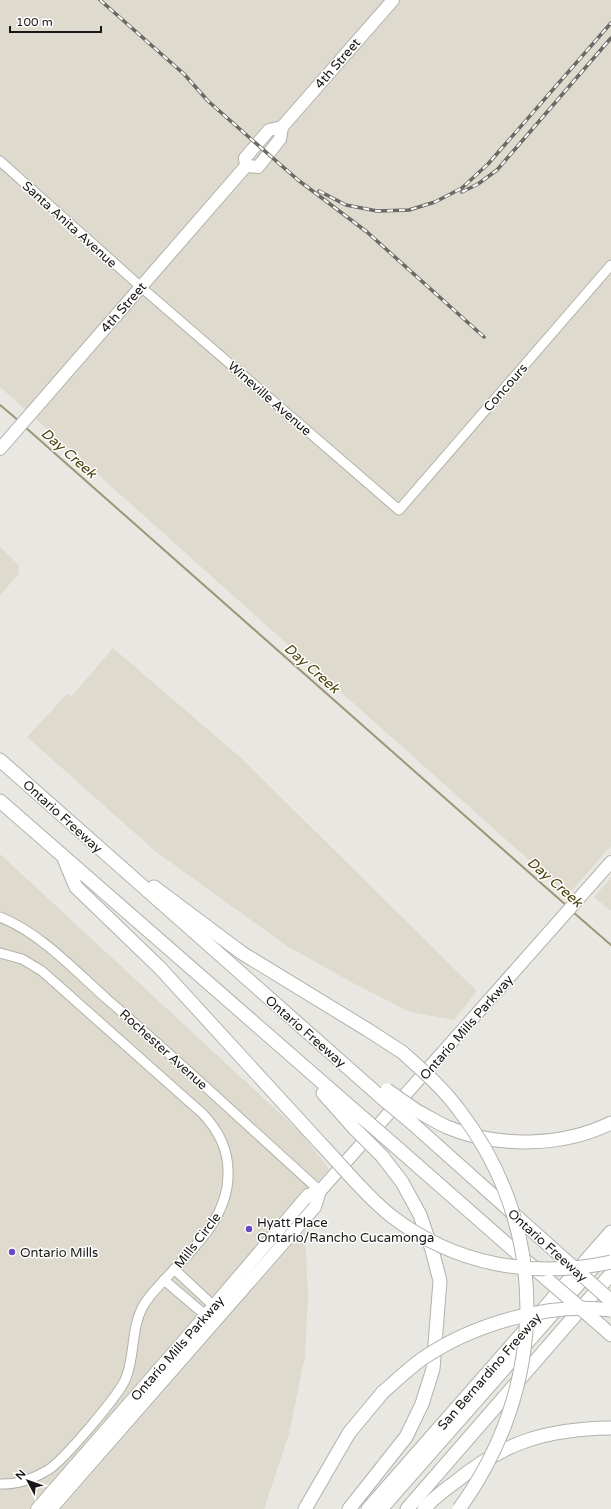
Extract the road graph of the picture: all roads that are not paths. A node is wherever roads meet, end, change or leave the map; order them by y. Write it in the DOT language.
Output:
graph roads {
  1 [pos="393,0"];
  2 [pos="0,161"];
  3 [pos="611,265"];
  4 [pos="141,287"];
  5 [pos="0,448"];
  6 [pos="399,510"];
  7 [pos="0,760"];
  8 [pos="0,801"];
  9 [pos="103,852"];
  10 [pos="64,857"];
  11 [pos="611,862"];
  12 [pos="0,917"];
  13 [pos="0,953"];
  14 [pos="415,1117"];
  15 [pos="359,1123"];
  16 [pos="611,1123"];
  17 [pos="320,1191"];
  18 [pos="611,1232"];
  19 [pos="611,1247"];
  20 [pos="611,1262"];
  21 [pos="174,1269"];
  22 [pos="611,1274"];
  23 [pos="164,1280"];
  24 [pos="611,1301"];
  25 [pos="611,1310"];
  26 [pos="214,1314"];
  27 [pos="611,1335"];
  28 [pos="611,1428"];
  29 [pos="0,1484"];
  30 [pos="36,1509"];
  31 [pos="51,1509"];
  32 [pos="305,1509"];
  33 [pos="349,1509"];
  34 [pos="368,1509"];
  35 [pos="381,1509"];
  36 [pos="407,1509"];
  37 [pos="424,1509"];
  38 [pos="459,1509"];
  1 -- 4 [label="main road, 4th Street"];
  2 -- 4 [label="street, Santa Anita Avenue"];
  3 -- 6 [label="street, Concours"];
  4 -- 5 [label="main road, 4th Street"];
  4 -- 6 [label="street, Wineville Avenue"];
  7 -- 9 [label="highway, Ontario Freeway"];
  8 -- 10 [label="highway, Ontario Freeway"];
  9 -- 14 [label="highway, Ontario Freeway, bridge"];
  9 -- 38 [label="highway, bridge"];
  10 -- 15 [label="highway, Ontario Freeway"];
  10 -- 20 [label="highway, bridge"];
  11 -- 17 [label="main road, Ontario Mills Parkway"];
  12 -- 17 [label="street, Rochester Avenue"];
  13 -- 21 [label="street, Mills Circle"];
  14 -- 16 [label="highway"];
  14 -- 24 [label="highway, Ontario Freeway, bridge"];
  15 -- 27 [label="highway, Ontario Freeway, bridge"];
  15 -- 33 [label="highway, bridge"];
  17 -- 26 [label="main road, Ontario Mills Parkway"];
  18 -- 34 [label="highway, San Bernardino Freeway"];
  19 -- 35 [label="highway"];
  21 -- 23 [label="street, Mills Circle"];
  21 -- 26 [label="street"];
  22 -- 36 [label="highway"];
  23 -- 26 [label="street"];
  23 -- 29 [label="street, Mills Circle"];
  25 -- 32 [label="highway, bridge"];
  26 -- 30 [label="main road, Ontario Mills Parkway"];
  26 -- 31 [label="main road, Ontario Mills Parkway"];
  28 -- 37 [label="highway"];
}
